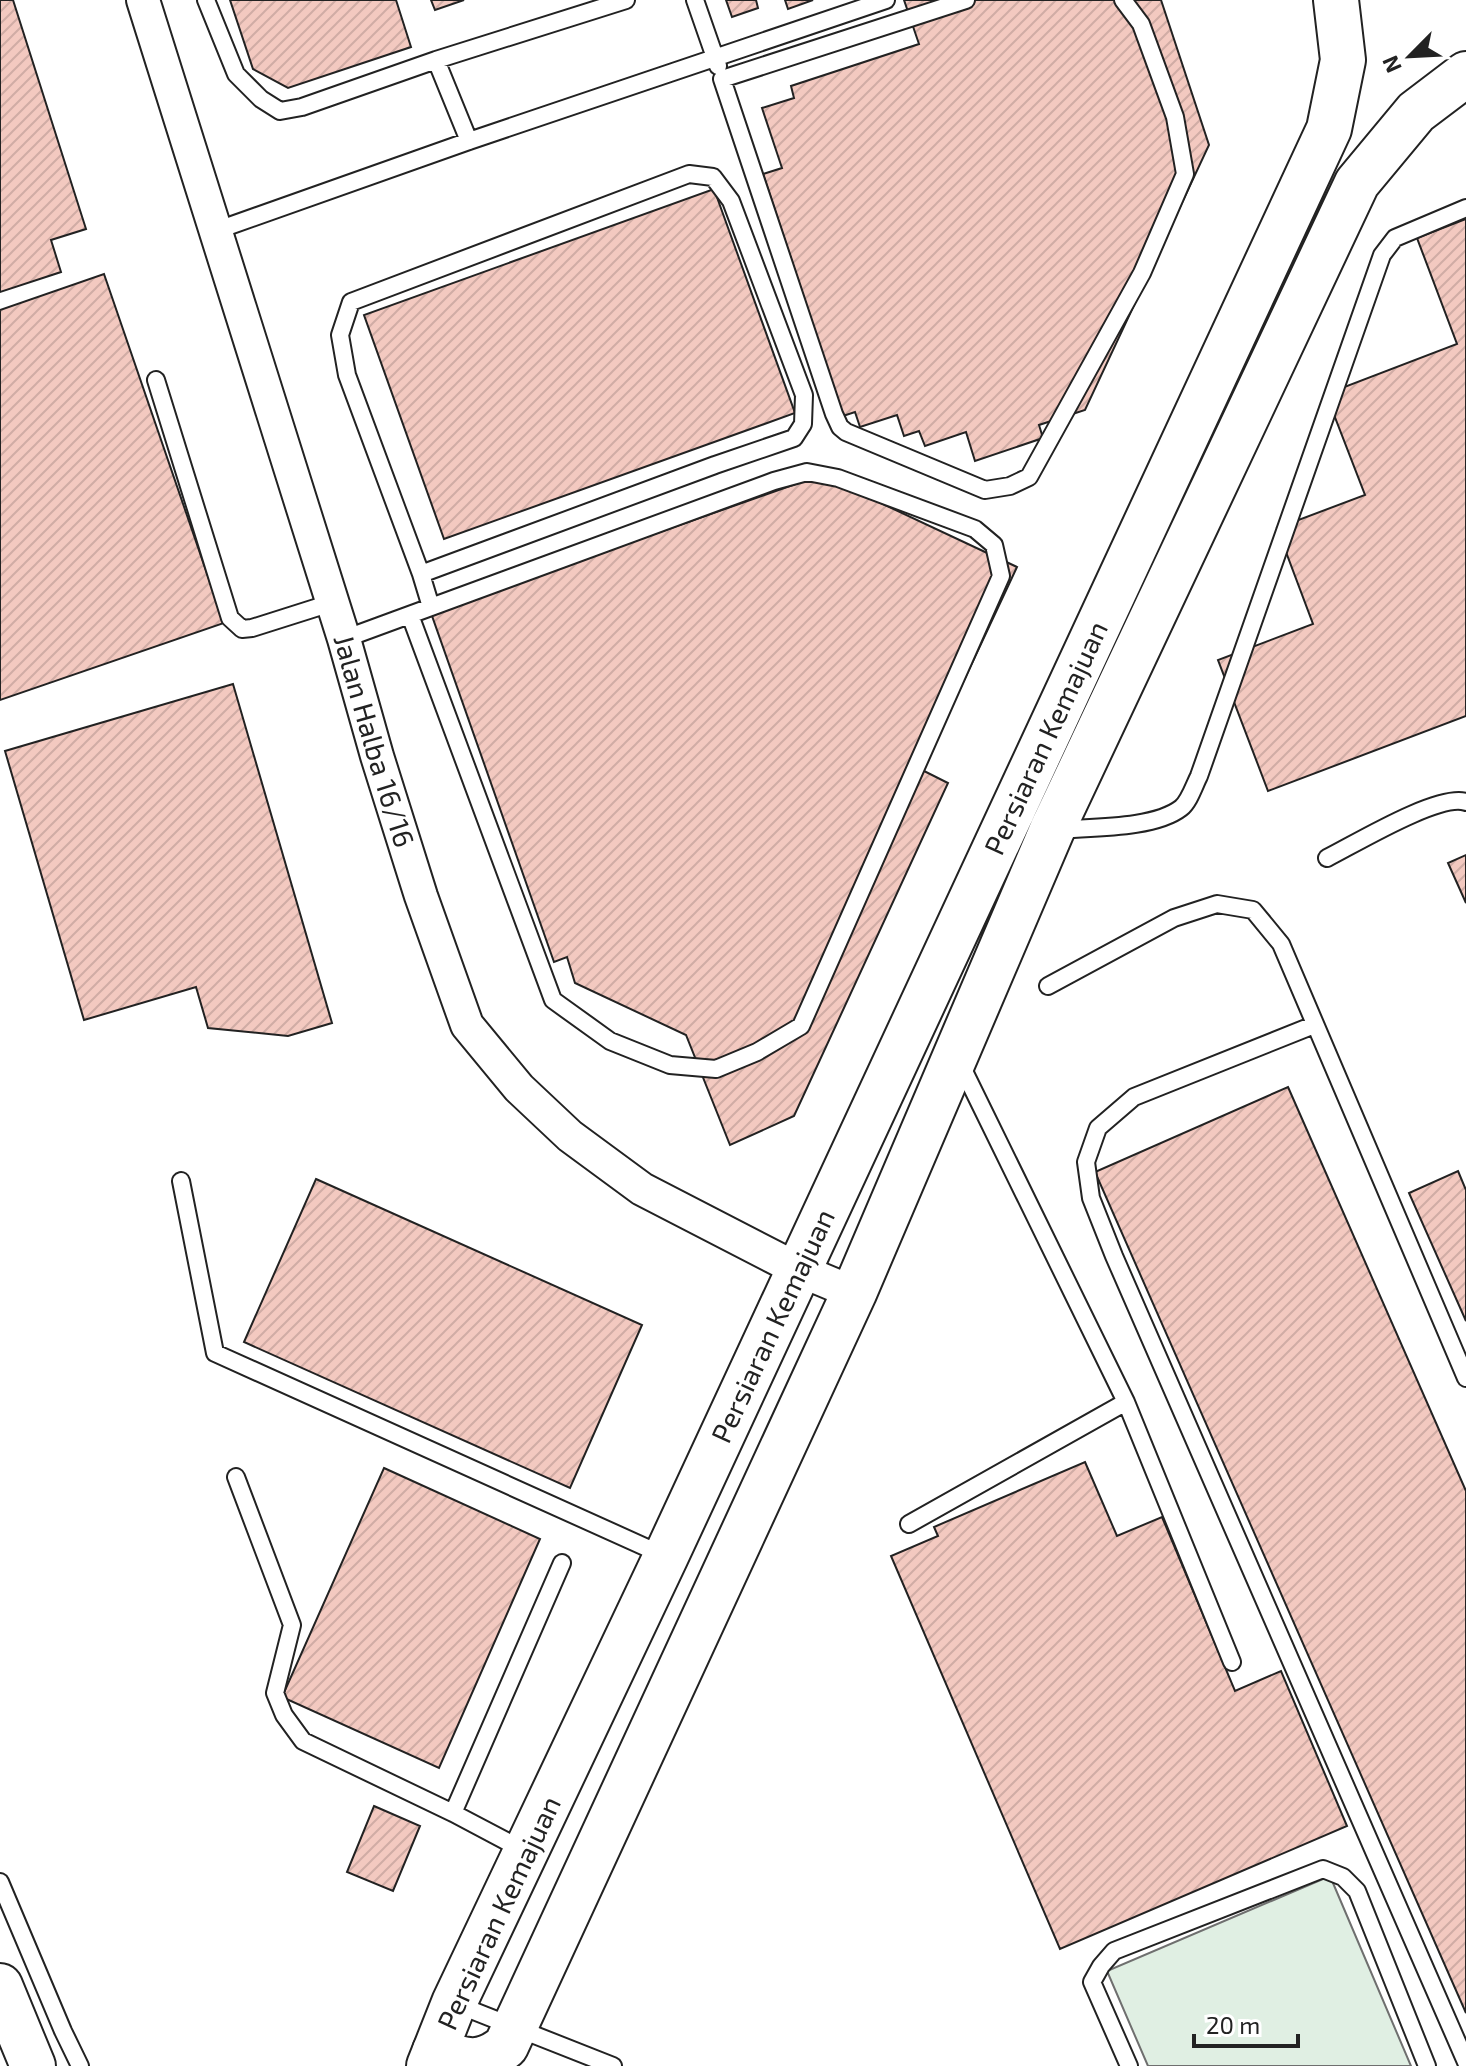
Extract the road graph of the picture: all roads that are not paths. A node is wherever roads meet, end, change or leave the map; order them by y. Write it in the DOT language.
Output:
graph roads {
  1 [pos="143,0"];
  2 [pos="206,0"];
  3 [pos="626,0"];
  4 [pos="695,0"];
  5 [pos="886,0"];
  6 [pos="966,0"];
  7 [pos="1123,0"];
  8 [pos="1336,0"];
  9 [pos="715,58"];
  10 [pos="436,60"];
  11 [pos="1466,74"];
  12 [pos="722,79"];
  13 [pos="469,141"];
  14 [pos="1466,208"];
  15 [pos="215,231"];
  16 [pos="156,380"];
  17 [pos="421,574"];
  18 [pos="331,603"];
  19 [pos="431,607"];
  20 [pos="410,615"];
  21 [pos="344,639"];
  22 [pos="1466,802"];
  23 [pos="1052,830"];
  24 [pos="1327,858"];
  25 [pos="1048,986"];
  26 [pos="1314,1025"];
  27 [pos="955,1054"];
  28 [pos="181,1181"];
  29 [pos="799,1270"];
  30 [pos="854,1293"];
  31 [pos="1466,1378"];
  32 [pos="1126,1402"];
  33 [pos="236,1477"];
  34 [pos="909,1524"];
  35 [pos="666,1556"];
  36 [pos="562,1563"];
  37 [pos="1232,1662"];
  38 [pos="453,1813"];
  39 [pos="527,1852"];
  40 [pos="0,1882"];
  41 [pos="0,1986"];
  42 [pos="454,2003"];
  43 [pos="514,2027"];
  44 [pos="432,2058"];
  45 [pos="1466,2062"];
  46 [pos="33,2066"];
  47 [pos="80,2066"];
  48 [pos="613,2066"];
  49 [pos="1129,2066"];
  50 [pos="1427,2066"];
  1 -- 15 [label="street, Jalan Halba 16/16"];
  2 -- 10 [label="lane"];
  3 -- 10 [label="lane"];
  4 -- 9 [label="lane"];
  5 -- 9 [label="lane"];
  6 -- 12 [label="lane"];
  7 -- 12 [label="lane"];
  8 -- 29 [label="main road, Persiaran Kemajuan"];
  9 -- 12 [label="lane"];
  9 -- 13 [label="lane"];
  10 -- 13 [label="lane"];
  11 -- 23 [label="main road, Persiaran Kemajuan"];
  13 -- 15 [label="lane"];
  14 -- 23 [label="lane"];
  15 -- 18 [label="street, Jalan Halba 16/16"];
  16 -- 18 [label="lane"];
  17 -- 17 [label="lane"];
  17 -- 19 [label="lane"];
  18 -- 21 [label="street, Jalan Halba 16/16"];
  19 -- 20 [label="lane"];
  19 -- 20 [label="lane"];
  20 -- 21 [label="lane"];
  21 -- 29 [label="street, Jalan Halba 16/16"];
  22 -- 24 [label="lane"];
  23 -- 27 [label="main road, Persiaran Kemajuan"];
  25 -- 26 [label="lane"];
  26 -- 31 [label="lane"];
  26 -- 45 [label="lane"];
  27 -- 30 [label="main road, Persiaran Kemajuan"];
  27 -- 32 [label="lane"];
  28 -- 35 [label="lane"];
  29 -- 30 [label="street, Jalan Halba 16/16"];
  29 -- 35 [label="main road, Persiaran Kemajuan"];
  30 -- 43 [label="main road, Persiaran Kemajuan"];
  32 -- 34 [label="lane"];
  32 -- 37 [label="lane"];
  33 -- 38 [label="lane"];
  35 -- 39 [label="main road, Persiaran Kemajuan"];
  36 -- 38 [label="lane"];
  38 -- 39 [label="lane"];
  39 -- 42 [label="main road, Persiaran Kemajuan"];
  40 -- 47 [label="lane"];
  41 -- 46 [label="main road"];
  42 -- 43 [label="lane"];
  42 -- 44 [label="main road, Persiaran Kemajuan"];
  43 -- 44 [label="main road, Persiaran Kemajuan"];
  43 -- 48 [label="lane"];
  49 -- 50 [label="lane"];
}
